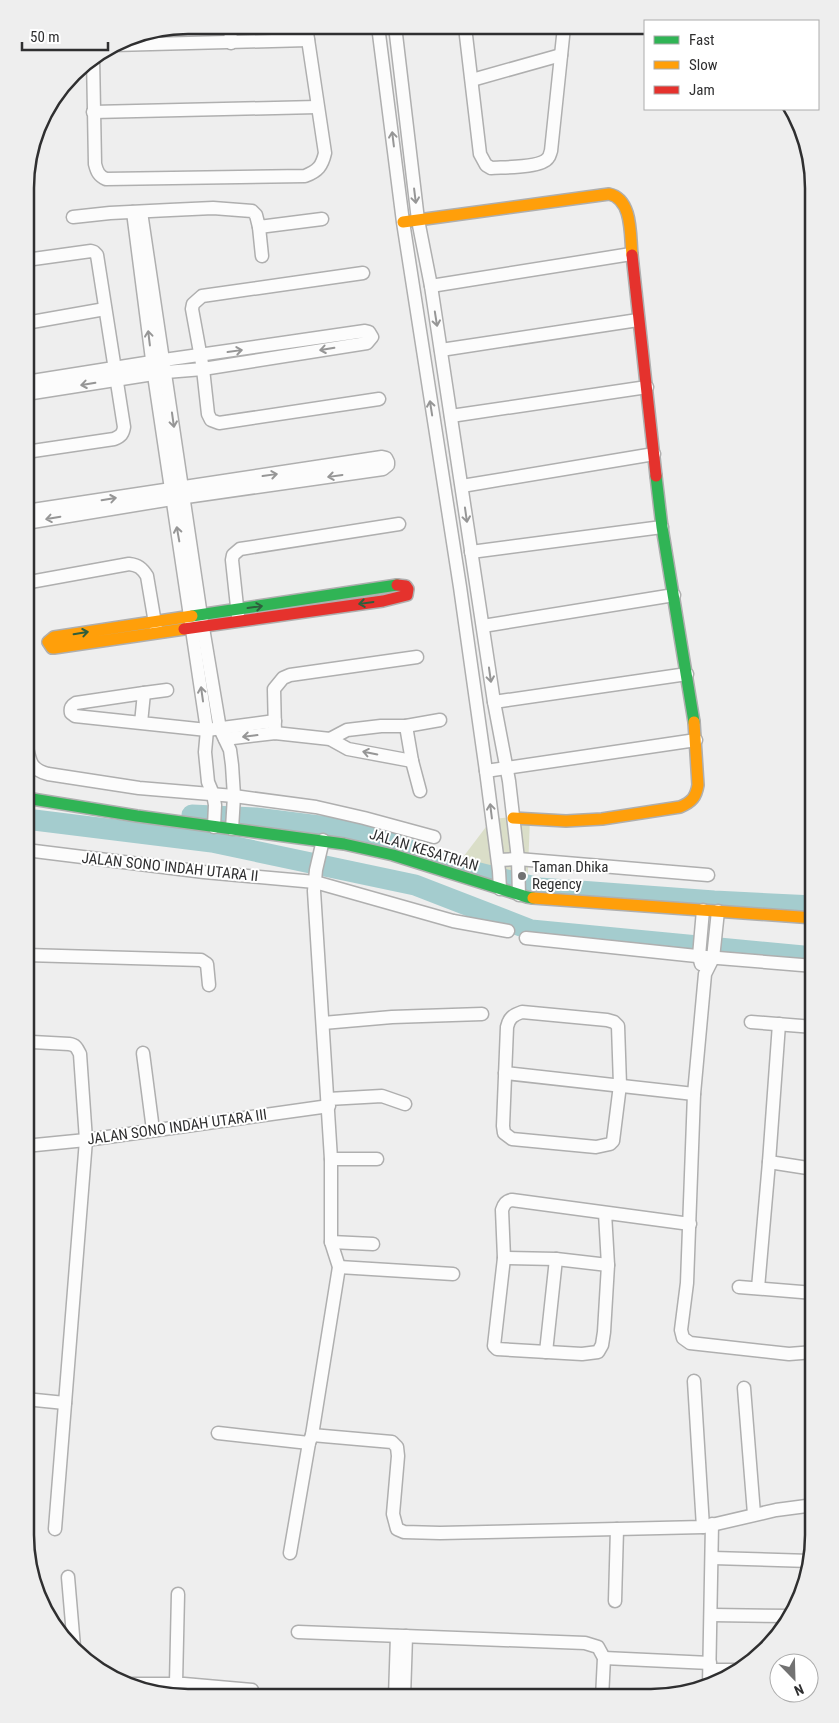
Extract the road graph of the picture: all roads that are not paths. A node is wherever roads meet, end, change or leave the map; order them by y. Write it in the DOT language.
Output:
graph roads {
  1 [pos="230,34"];
  2 [pos="307,34"];
  3 [pos="379,34"];
  4 [pos="396,34"];
  5 [pos="466,34"];
  6 [pos="563,34"];
  7 [pos="308,40"];
  8 [pos="231,43"];
  9 [pos="132,45"];
  10 [pos="561,54"];
  11 [pos="94,66"];
  12 [pos="472,80"];
  13 [pos="403,86"];
  14 [pos="387,88"];
  15 [pos="317,107"];
  16 [pos="93,112"];
  17 [pos="412,168"];
  18 [pos="397,170"];
  19 [pos="137,212"];
  20 [pos="73,217"];
  21 [pos="322,219"];
  22 [pos="418,220"];
  23 [pos="403,222"];
  24 [pos="259,228"];
  25 [pos="420,239"];
  26 [pos="406,241"];
  27 [pos="631,254"];
  28 [pos="262,256"];
  29 [pos="34,259"];
  30 [pos="363,273"];
  31 [pos="430,286"];
  32 [pos="105,309"];
  33 [pos="638,320"];
  34 [pos="34,322"];
  35 [pos="299,347"];
  36 [pos="441,350"];
  37 [pos="202,362"];
  38 [pos="159,367"];
  39 [pos="115,374"];
  40 [pos="34,387"];
  41 [pos="647,387"];
  42 [pos="380,399"];
  43 [pos="451,416"];
  44 [pos="454,440"];
  45 [pos="437,443"];
  46 [pos="34,451"];
  47 [pos="654,454"];
  48 [pos="457,458"];
  49 [pos="440,461"];
  50 [pos="293,477"];
  51 [pos="462,486"];
  52 [pos="177,493"];
  53 [pos="82,508"];
  54 [pos="34,511"];
  55 [pos="34,521"];
  56 [pos="399,524"];
  57 [pos="662,527"];
  58 [pos="471,552"];
  59 [pos="34,581"];
  60 [pos="477,589"];
  61 [pos="460,592"];
  62 [pos="674,595"];
  63 [pos="338,601"];
  64 [pos="238,615"];
  65 [pos="197,622"];
  66 [pos="483,626"];
  67 [pos="156,628"];
  68 [pos="417,657"];
  69 [pos="687,674"];
  70 [pos="167,690"];
  71 [pos="144,693"];
  72 [pos="494,702"];
  73 [pos="440,720"];
  74 [pos="141,723"];
  75 [pos="406,726"];
  76 [pos="275,727"];
  77 [pos="217,733"];
  78 [pos="330,739"];
  79 [pos="696,740"];
  80 [pos="412,761"];
  81 [pos="507,767"];
  82 [pos="34,768"];
  83 [pos="486,771"];
  84 [pos="509,781"];
  85 [pos="488,785"];
  86 [pos="420,791"];
  87 [pos="34,799"];
  88 [pos="214,799"];
  89 [pos="233,802"];
  90 [pos="513,818"];
  91 [pos="214,825"];
  92 [pos="232,826"];
  93 [pos="434,837"];
  94 [pos="322,844"];
  95 [pos="34,851"];
  96 [pos="518,859"];
  97 [pos="498,865"];
  98 [pos="708,875"];
  99 [pos="316,876"];
  100 [pos="500,887"];
  101 [pos="519,891"];
  102 [pos="702,915"];
  103 [pos="718,915"];
  104 [pos="805,918"];
  105 [pos="508,931"];
  106 [pos="526,938"];
  107 [pos="699,952"];
  108 [pos="714,953"];
  109 [pos="34,955"];
  110 [pos="805,965"];
  111 [pos="705,974"];
  112 [pos="209,985"];
  113 [pos="482,1014"];
  114 [pos="751,1022"];
  115 [pos="323,1023"];
  116 [pos="779,1024"];
  117 [pos="805,1027"];
  118 [pos="34,1042"];
  119 [pos="143,1053"];
  120 [pos="505,1073"];
  121 [pos="620,1085"];
  122 [pos="694,1094"];
  123 [pos="328,1103"];
  124 [pos="405,1104"];
  125 [pos="153,1130"];
  126 [pos="86,1140"];
  127 [pos="34,1145"];
  128 [pos="331,1159"];
  129 [pos="377,1159"];
  130 [pos="769,1162"];
  131 [pos="805,1168"];
  132 [pos="605,1213"];
  133 [pos="690,1224"];
  134 [pos="331,1242"];
  135 [pos="373,1244"];
  136 [pos="504,1258"];
  137 [pos="556,1259"];
  138 [pos="608,1265"];
  139 [pos="338,1267"];
  140 [pos="453,1274"];
  141 [pos="739,1287"];
  142 [pos="758,1288"];
  143 [pos="805,1292"];
  144 [pos="546,1352"];
  145 [pos="805,1353"];
  146 [pos="694,1381"];
  147 [pos="744,1388"];
  148 [pos="34,1399"];
  149 [pos="66,1402"];
  150 [pos="218,1433"];
  151 [pos="310,1439"];
  152 [pos="805,1506"];
  153 [pos="754,1514"];
  154 [pos="708,1525"];
  155 [pos="617,1528"];
  156 [pos="55,1529"];
  157 [pos="290,1553"];
  158 [pos="713,1558"];
  159 [pos="803,1561"];
  160 [pos="68,1577"];
  161 [pos="178,1594"];
  162 [pos="615,1601"];
  163 [pos="712,1615"];
  164 [pos="782,1616"];
  165 [pos="298,1632"];
  166 [pos="402,1636"];
  167 [pos="73,1638"];
  168 [pos="604,1658"];
  169 [pos="710,1666"];
  170 [pos="728,1668"];
  171 [pos="709,1677"];
  172 [pos="176,1683"];
  173 [pos="147,1684"];
  174 [pos="241,1689"];
  175 [pos="395,1689"];
  176 [pos="404,1689"];
  177 [pos="602,1689"];
  1 -- 8 [label="street"];
  2 -- 7 [label="street"];
  3 -- 14 [label="street"];
  4 -- 13 [label="street"];
  5 -- 12 [label="street"];
  6 -- 10 [label="street"];
  7 -- 8 [label="street"];
  7 -- 15 [label="street"];
  8 -- 9 [label="street"];
  10 -- 12 [label="street"];
  10 -- 12 [label="street"];
  11 -- 16 [label="street"];
  13 -- 14 [label="street"];
  13 -- 17 [label="street"];
  18 -- 14 [label="street, one-way"];
  15 -- 16 [label="street"];
  15 -- 16 [label="street"];
  17 -- 18 [label="street"];
  17 -- 22 [label="street, one-way"];
  18 -- 23 [label="street"];
  19 -- 20 [label="street"];
  19 -- 24 [label="street"];
  19 -- 38 [label="street"];
  21 -- 24 [label="street"];
  22 -- 23 [label="street"];
  22 -- 25 [label="street"];
  22 -- 27 [label="street"];
  23 -- 26 [label="street"];
  24 -- 28 [label="street"];
  25 -- 26 [label="street"];
  25 -- 31 [label="street"];
  45 -- 26 [label="street, one-way"];
  27 -- 31 [label="street"];
  27 -- 33 [label="street"];
  29 -- 32 [label="street"];
  30 -- 37 [label="street"];
  31 -- 36 [label="street, one-way"];
  32 -- 34 [label="street"];
  32 -- 39 [label="street"];
  33 -- 36 [label="street"];
  33 -- 41 [label="street"];
  35 -- 37 [label="street"];
  36 -- 43 [label="street"];
  37 -- 38 [label="street"];
  37 -- 42 [label="street"];
  38 -- 39 [label="street"];
  38 -- 52 [label="street"];
  39 -- 40 [label="street"];
  39 -- 46 [label="street"];
  41 -- 43 [label="street"];
  41 -- 47 [label="street"];
  43 -- 44 [label="street"];
  44 -- 45 [label="street"];
  44 -- 48 [label="street"];
  45 -- 49 [label="street"];
  47 -- 51 [label="street"];
  47 -- 57 [label="street"];
  48 -- 49 [label="street"];
  48 -- 51 [label="street"];
  49 -- 61 [label="street"];
  50 -- 50 [label="street, one-way"];
  50 -- 52 [label="street"];
  51 -- 58 [label="street, one-way"];
  52 -- 53 [label="street"];
  52 -- 65 [label="street"];
  53 -- 54 [label="street"];
  53 -- 55 [label="street, one-way"];
  56 -- 64 [label="street"];
  57 -- 58 [label="street"];
  57 -- 62 [label="street"];
  58 -- 60 [label="street"];
  59 -- 67 [label="street"];
  60 -- 61 [label="street"];
  60 -- 66 [label="street"];
  61 -- 83 [label="street"];
  62 -- 66 [label="street"];
  62 -- 69 [label="street"];
  63 -- 63 [label="street, one-way"];
  63 -- 64 [label="street"];
  64 -- 65 [label="street"];
  65 -- 67 [label="street"];
  65 -- 77 [label="street"];
  66 -- 72 [label="street, one-way"];
  67 -- 67 [label="street, one-way"];
  68 -- 76 [label="street"];
  69 -- 72 [label="street"];
  69 -- 79 [label="street"];
  70 -- 71 [label="street"];
  71 -- 74 [label="street"];
  71 -- 74 [label="street"];
  72 -- 81 [label="street"];
  73 -- 75 [label="street"];
  74 -- 77 [label="street"];
  75 -- 78 [label="street"];
  75 -- 80 [label="street"];
  76 -- 77 [label="street"];
  76 -- 78 [label="street"];
  77 -- 88 [label="street"];
  77 -- 89 [label="street"];
  80 -- 78 [label="street, one-way"];
  79 -- 81 [label="street"];
  79 -- 90 [label="street"];
  80 -- 86 [label="street"];
  81 -- 83 [label="street"];
  81 -- 84 [label="street"];
  82 -- 88 [label="street"];
  83 -- 85 [label="street"];
  84 -- 85 [label="street"];
  84 -- 90 [label="street"];
  97 -- 85 [label="street, one-way"];
  87 -- 91 [label="street, JALAN KESATRIAN"];
  88 -- 89 [label="street"];
  88 -- 91 [label="street"];
  89 -- 92 [label="street"];
  89 -- 93 [label="street"];
  90 -- 96 [label="street"];
  91 -- 92 [label="street, JALAN KESATRIAN"];
  92 -- 94 [label="street, JALAN KESATRIAN"];
  94 -- 99 [label="street"];
  94 -- 100 [label="street, JALAN KESATRIAN"];
  95 -- 99 [label="street, JALAN SONO INDAH UTARA II"];
  96 -- 97 [label="street"];
  96 -- 98 [label="street"];
  96 -- 101 [label="street"];
  97 -- 100 [label="street"];
  99 -- 105 [label="street, JALAN SONO INDAH UTARA II"];
  99 -- 115 [label="street"];
  100 -- 101 [label="street, JALAN KESATRIAN"];
  101 -- 102 [label="street, JALAN KESATRIAN"];
  102 -- 103 [label="street, JALAN KESATRIAN"];
  102 -- 107 [label="street"];
  103 -- 104 [label="street, JALAN KESATRIAN"];
  103 -- 108 [label="street"];
  106 -- 107 [label="street"];
  107 -- 108 [label="street"];
  107 -- 111 [label="street"];
  108 -- 110 [label="street"];
  108 -- 111 [label="street"];
  109 -- 112 [label="street"];
  111 -- 122 [label="street"];
  113 -- 115 [label="street"];
  114 -- 116 [label="street"];
  115 -- 123 [label="street"];
  116 -- 117 [label="street"];
  116 -- 130 [label="street"];
  118 -- 126 [label="street"];
  119 -- 125 [label="street"];
  120 -- 121 [label="street"];
  120 -- 121 [label="street"];
  120 -- 121 [label="street"];
  121 -- 122 [label="street"];
  122 -- 133 [label="street"];
  123 -- 124 [label="street, JALAN SONO INDAH UTARA III"];
  123 -- 125 [label="street, JALAN SONO INDAH UTARA III"];
  123 -- 128 [label="street"];
  125 -- 126 [label="street, JALAN SONO INDAH UTARA III"];
  126 -- 127 [label="street, JALAN SONO INDAH UTARA III"];
  126 -- 149 [label="street"];
  128 -- 129 [label="street"];
  128 -- 134 [label="street"];
  130 -- 131 [label="street"];
  130 -- 142 [label="street"];
  132 -- 133 [label="street"];
  132 -- 136 [label="street"];
  132 -- 138 [label="street"];
  133 -- 145 [label="street"];
  134 -- 135 [label="street"];
  134 -- 139 [label="street"];
  136 -- 137 [label="street"];
  136 -- 144 [label="street"];
  137 -- 138 [label="street"];
  137 -- 144 [label="street"];
  138 -- 144 [label="street"];
  139 -- 140 [label="street"];
  139 -- 151 [label="street"];
  141 -- 142 [label="street"];
  142 -- 143 [label="street"];
  146 -- 154 [label="street"];
  147 -- 153 [label="street"];
  148 -- 149 [label="street"];
  149 -- 156 [label="street"];
  150 -- 151 [label="street"];
  151 -- 155 [label="street"];
  151 -- 157 [label="street"];
  152 -- 153 [label="street"];
  153 -- 154 [label="street"];
  154 -- 155 [label="street"];
  154 -- 158 [label="street"];
  155 -- 162 [label="street"];
  158 -- 159 [label="street"];
  158 -- 163 [label="street"];
  160 -- 167 [label="street"];
  161 -- 172 [label="street"];
  163 -- 164 [label="street"];
  163 -- 169 [label="street"];
  165 -- 166 [label="street"];
  166 -- 168 [label="street"];
  166 -- 175 [label="street"];
  166 -- 176 [label="street"];
  168 -- 169 [label="street"];
  168 -- 177 [label="street"];
  169 -- 170 [label="street"];
  169 -- 171 [label="street"];
  172 -- 173 [label="street"];
  172 -- 174 [label="street"];
}
